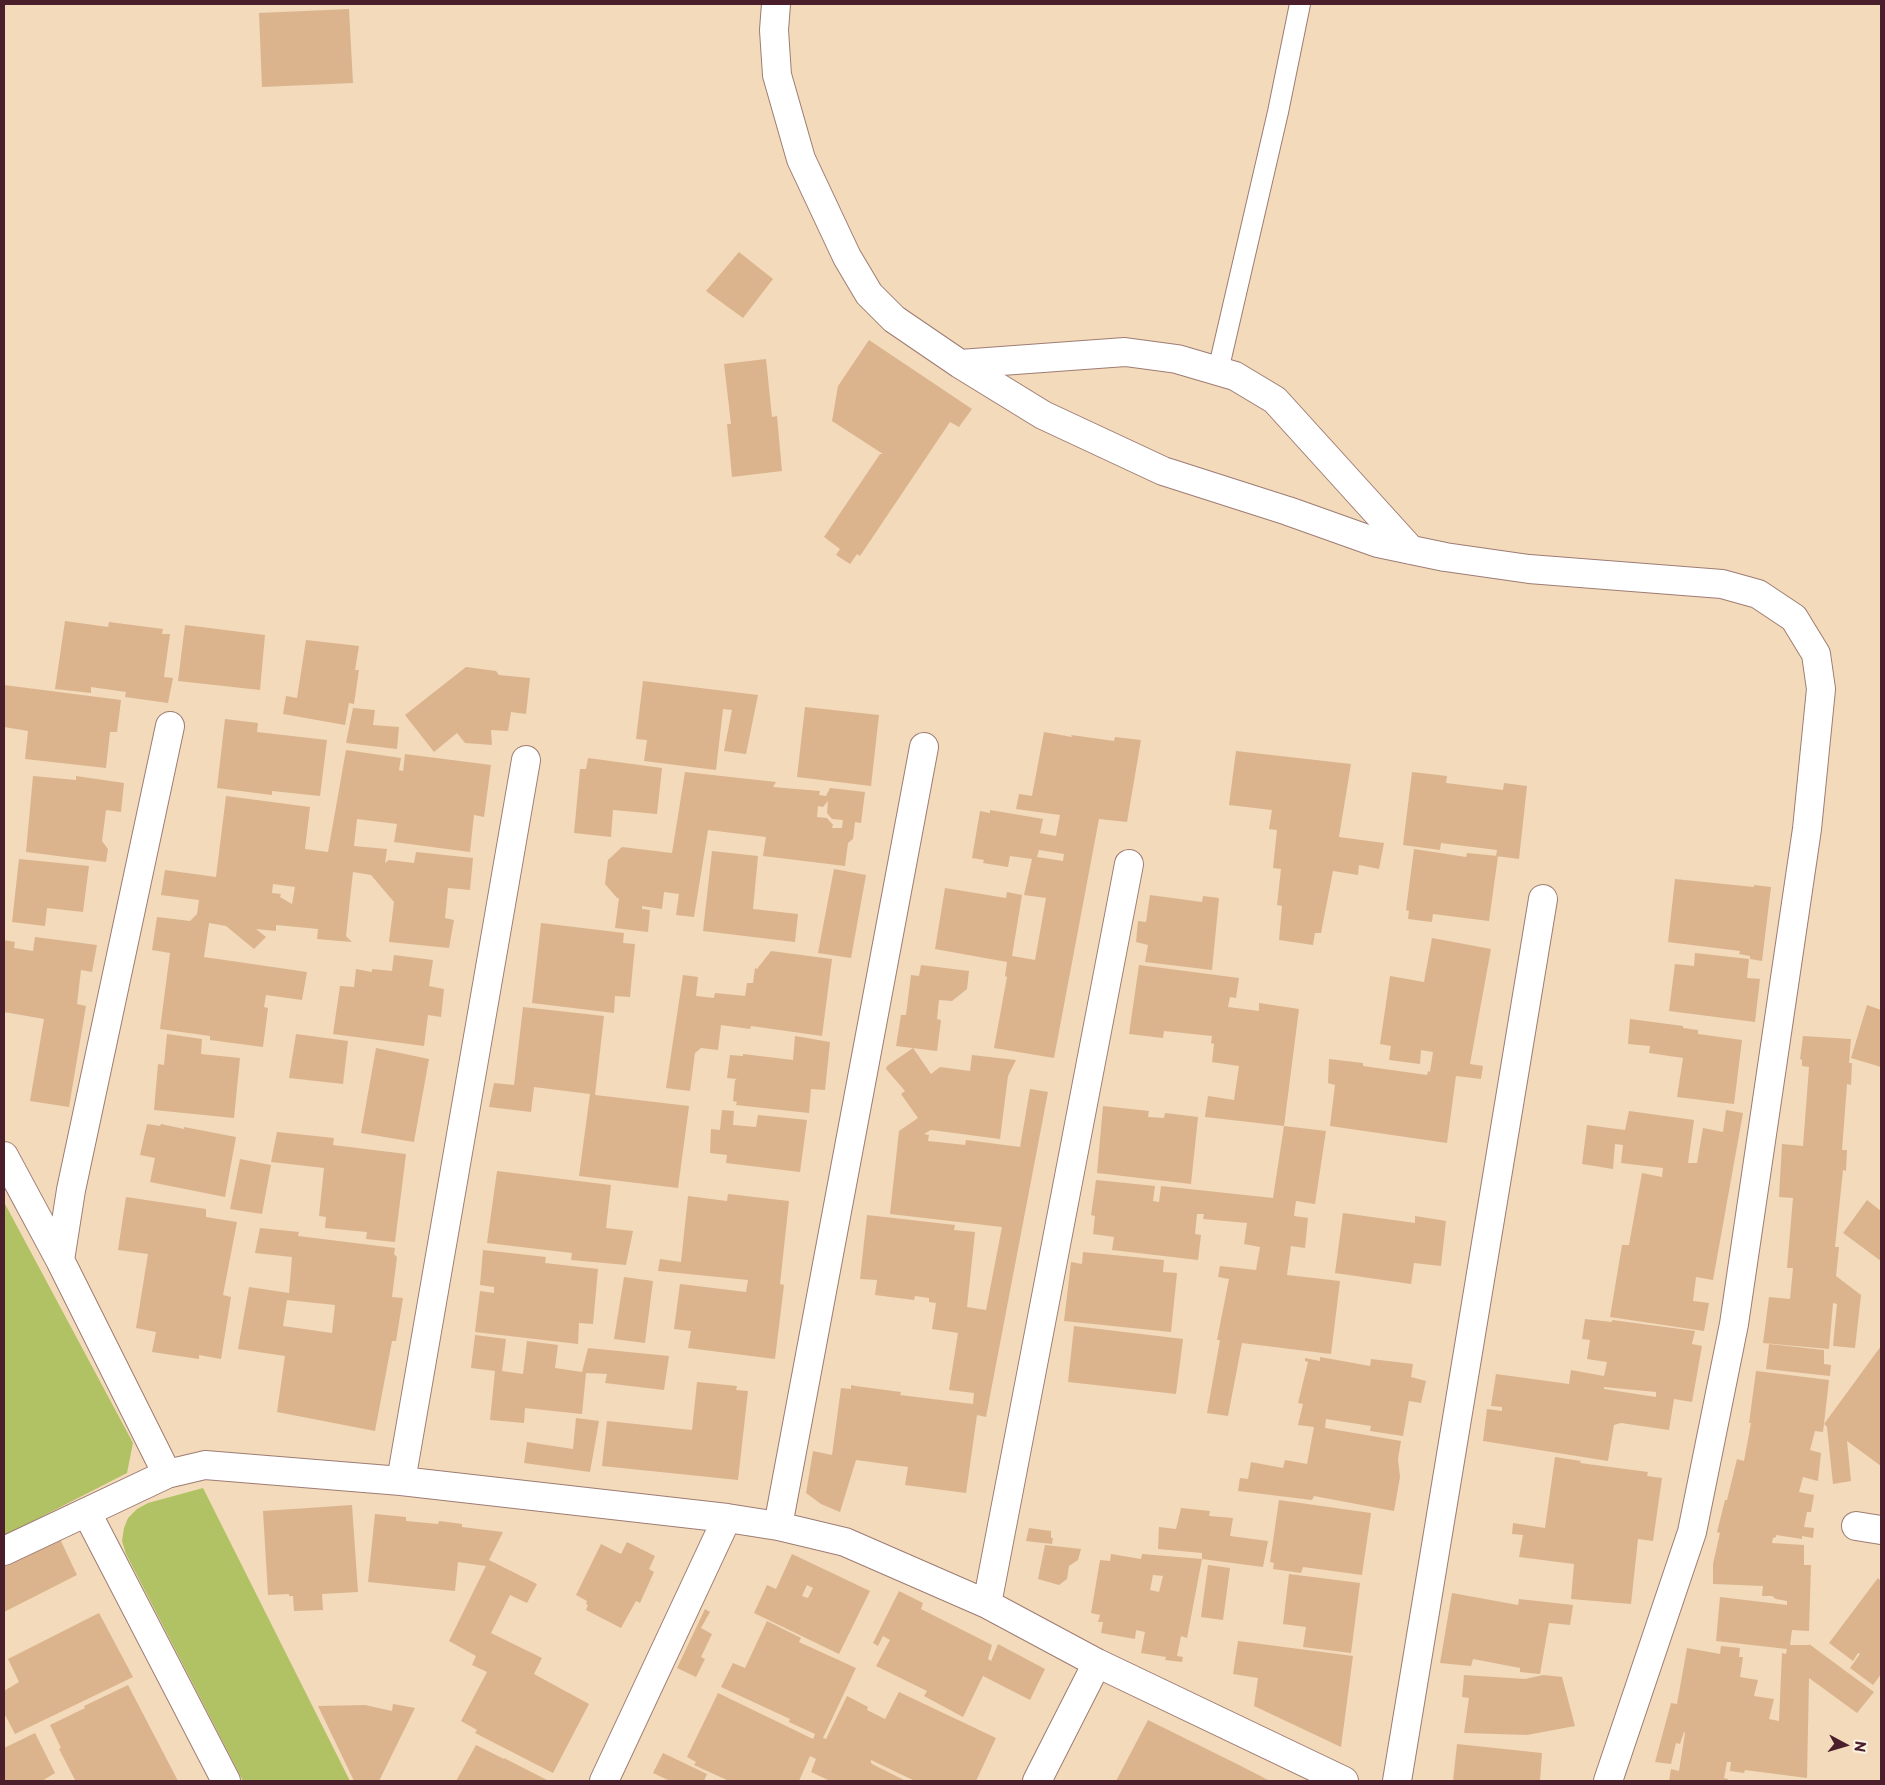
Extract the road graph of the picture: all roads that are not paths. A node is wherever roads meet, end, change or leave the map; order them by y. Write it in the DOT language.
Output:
graph roads {
  1 [pos="776,4"];
  2 [pos="1300,4"];
  3 [pos="960,364"];
  4 [pos="1218,371"];
  5 [pos="1411,550"];
  6 [pos="170,726"];
  7 [pos="924,747"];
  8 [pos="526,760"];
  9 [pos="1130,864"];
  10 [pos="1543,899"];
  11 [pos="4,1156"];
  12 [pos="60,1260"];
  13 [pos="167,1474"];
  14 [pos="400,1481"];
  15 [pos="87,1513"];
  16 [pos="727,1518"];
  17 [pos="778,1526"];
  18 [pos="4,1551"];
  19 [pos="987,1604"];
  20 [pos="1097,1663"];
  21 [pos="226,1781"];
  22 [pos="604,1781"];
  23 [pos="1037,1781"];
  24 [pos="1344,1781"];
  25 [pos="1397,1781"];
  26 [pos="1608,1781"];
  1 -- 3 [label="street"];
  2 -- 4 [label="lane"];
  3 -- 4 [label="street"];
  3 -- 5 [label="street"];
  4 -- 5 [label="street"];
  5 -- 26 [label="street"];
  6 -- 12 [label="street"];
  7 -- 17 [label="street"];
  8 -- 14 [label="street"];
  9 -- 19 [label="street"];
  10 -- 25 [label="street"];
  11 -- 12 [label="street"];
  12 -- 13 [label="street"];
  13 -- 14 [label="street"];
  13 -- 15 [label="street"];
  14 -- 16 [label="street"];
  15 -- 18 [label="street"];
  15 -- 21 [label="street"];
  16 -- 17 [label="street"];
  16 -- 22 [label="street"];
  17 -- 19 [label="street"];
  19 -- 20 [label="street"];
  20 -- 23 [label="street"];
  20 -- 24 [label="street"];
}
